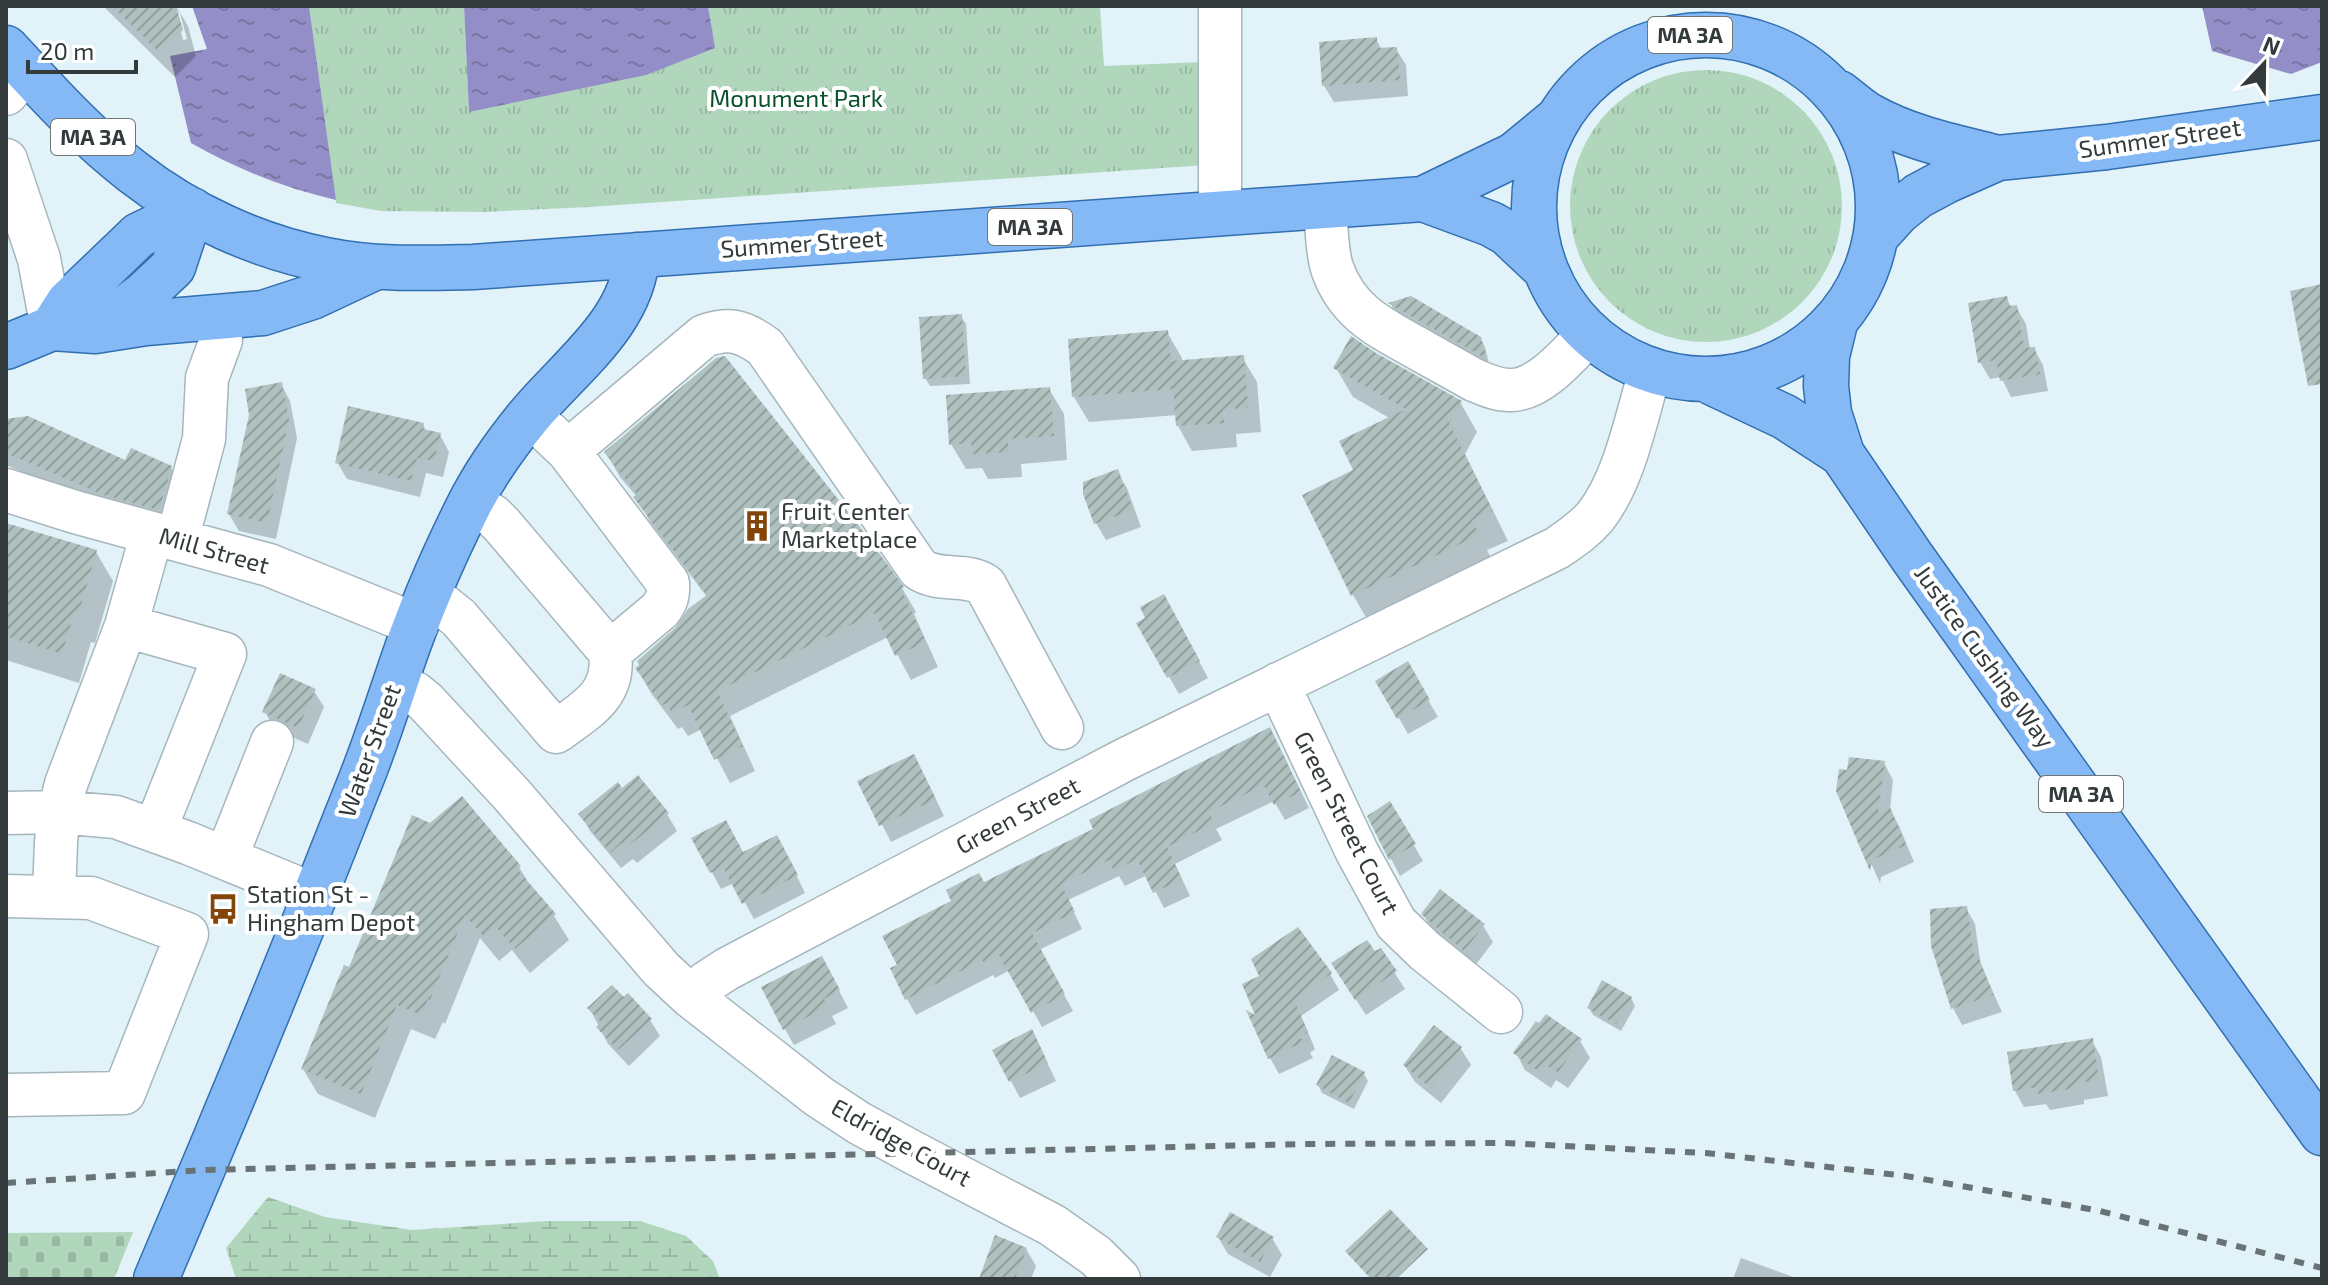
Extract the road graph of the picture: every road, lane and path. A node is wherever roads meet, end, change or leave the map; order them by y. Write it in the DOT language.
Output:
graph roads {
  1 [pos="1220,6"];
  2 [pos="13,71"];
  3 [pos="1836,91"];
  4 [pos="2322,117"];
  5 [pos="1559,118"];
  6 [pos="1998,158"];
  7 [pos="6,160"];
  8 [pos="1423,199"];
  9 [pos="1325,206"];
  10 [pos="192,210"];
  11 [pos="1220,213"];
  12 [pos="1878,234"];
  13 [pos="637,255"];
  14 [pos="1541,265"];
  15 [pos="376,267"];
  16 [pos="219,317"];
  17 [pos="1835,323"];
  18 [pos="52,328"];
  19 [pos="95,331"];
  20 [pos="1589,334"];
  21 [pos="6,347"];
  22 [pos="1650,372"];
  23 [pos="1711,382"];
  24 [pos="529,416"];
  25 [pos="568,451"];
  26 [pos="1842,454"];
  27 [pos="6,490"];
  28 [pos="471,502"];
  29 [pos="165,537"];
  30 [pos="422,612"];
  31 [pos="126,626"];
  32 [pos="610,652"];
  33 [pos="395,684"];
  34 [pos="1278,684"];
  35 [pos="1062,728"];
  36 [pos="272,742"];
  37 [pos="59,812"];
  38 [pos="6,813"];
  39 [pos="155,830"];
  40 [pos="226,858"];
  41 [pos="315,895"];
  42 [pos="6,896"];
  43 [pos="54,896"];
  44 [pos="690,996"];
  45 [pos="1501,1012"];
  46 [pos="6,1095"];
  47 [pos="2322,1133"];
  48 [pos="156,1279"];
  49 [pos="1119,1279"];
  1 -- 11 [label="street"];
  2 -- 10 [label="main road, MA 3A"];
  3 -- 5 [label="main road, MA 3A"];
  3 -- 6 [label="main road, Summer Street"];
  3 -- 12 [label="main road, MA 3A"];
  4 -- 6 [label="main road, Summer Street"];
  5 -- 8 [label="main road, Summer Street / MA 3A"];
  5 -- 14 [label="main road"];
  6 -- 12 [label="main road, Summer Street"];
  7 -- 18 [label="street"];
  8 -- 9 [label="main road, Summer Street / MA 3A"];
  8 -- 14 [label="main road, Summer Street / MA 3A"];
  9 -- 11 [label="main road, Summer Street / MA 3A"];
  9 -- 20 [label="street"];
  10 -- 15 [label="main road, Summer Street / MA 3A"];
  10 -- 18 [label="main road"];
  10 -- 19 [label="main road"];
  11 -- 13 [label="main road, Summer Street / MA 3A"];
  12 -- 17 [label="main road, MA 3A"];
  13 -- 15 [label="main road, Summer Street / MA 3A"];
  13 -- 24 [label="main road, Water Street"];
  14 -- 20 [label="main road, MA 3A"];
  15 -- 16 [label="main road"];
  16 -- 19 [label="main road"];
  16 -- 29 [label="street"];
  17 -- 23 [label="main road"];
  17 -- 26 [label="main road, Justice Cushing Way / MA 3A"];
  18 -- 19 [label="main road"];
  18 -- 21 [label="main road"];
  20 -- 22 [label="main road, MA 3A"];
  22 -- 23 [label="main road, MA 3A"];
  22 -- 34 [label="street, Green Street"];
  23 -- 26 [label="main road, Justice Cushing Way / MA 3A"];
  24 -- 25 [label="street"];
  24 -- 28 [label="main road, Water Street"];
  25 -- 32 [label="street"];
  25 -- 35 [label="street"];
  26 -- 47 [label="main road, Justice Cushing Way / MA 3A"];
  27 -- 29 [label="street, Mill Street"];
  28 -- 30 [label="main road, Water Street"];
  28 -- 32 [label="street"];
  29 -- 30 [label="street, Mill Street"];
  29 -- 31 [label="street"];
  30 -- 32 [label="street, Mill Street"];
  30 -- 33 [label="main road, Water Street"];
  31 -- 37 [label="street"];
  31 -- 39 [label="street"];
  33 -- 41 [label="main road, Water Street"];
  33 -- 44 [label="street"];
  34 -- 44 [label="street, Green Street"];
  34 -- 45 [label="street, Green Street Court"];
  36 -- 40 [label="street"];
  37 -- 38 [label="street"];
  37 -- 39 [label="street"];
  37 -- 43 [label="street"];
  39 -- 40 [label="street"];
  40 -- 41 [label="street"];
  41 -- 48 [label="main road, Water Street"];
  42 -- 43 [label="street"];
  43 -- 46 [label="street"];
  44 -- 49 [label="street, Eldridge Court"];
}
